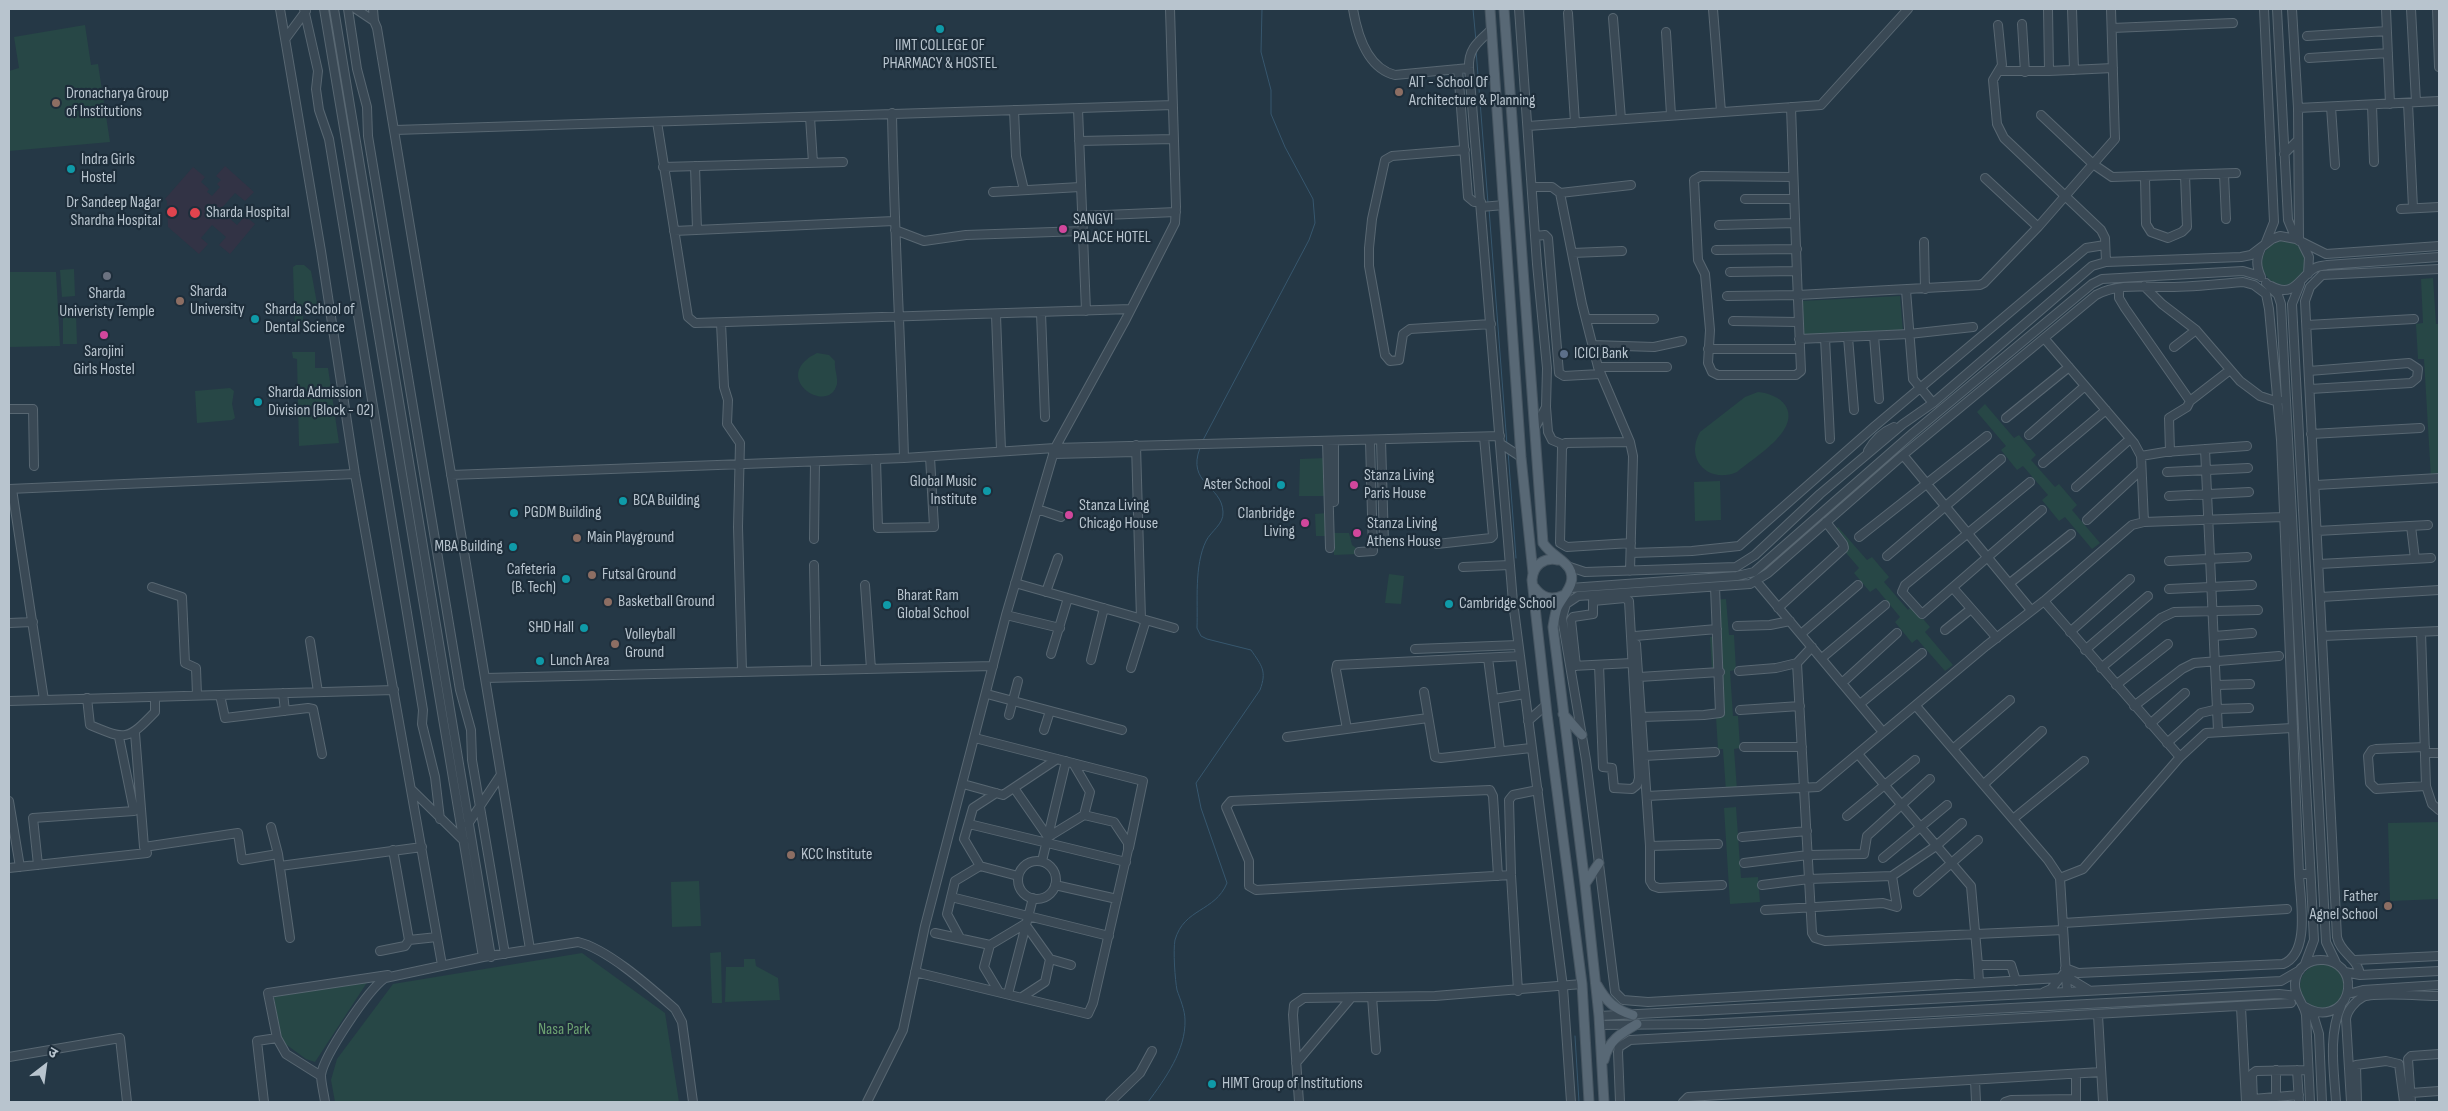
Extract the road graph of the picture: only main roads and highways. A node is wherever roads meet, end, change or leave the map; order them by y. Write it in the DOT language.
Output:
graph roads {
  1 [pos="1490,9"];
  2 [pos="1504,9"];
  3 [pos="1563,563"];
  4 [pos="1533,573"];
  5 [pos="1534,587"];
  6 [pos="1567,591"];
  7 [pos="1563,714"];
  8 [pos="1582,735"];
  9 [pos="1565,850"];
  10 [pos="1582,857"];
  11 [pos="1599,863"];
  12 [pos="1585,884"];
  13 [pos="1596,983"];
  14 [pos="1633,1014"];
  15 [pos="1638,1024"];
  16 [pos="1602,1066"];
  17 [pos="1589,1102"];
  18 [pos="1604,1102"];
  1 -- 4 [label="main road"];
  2 -- 3 [label="main road"];
  3 -- 4 [label="main road"];
  3 -- 6 [label="main road"];
  4 -- 5 [label="main road"];
  5 -- 6 [label="main road"];
  5 -- 9 [label="main road"];
  6 -- 7 [label="main road"];
  7 -- 8 [label="main road"];
  7 -- 10 [label="main road"];
  9 -- 10 [label="main road"];
  9 -- 17 [label="main road"];
  10 -- 12 [label="main road"];
  11 -- 12 [label="main road"];
  12 -- 13 [label="main road"];
  13 -- 14 [label="main road"];
  13 -- 16 [label="main road"];
  15 -- 16 [label="main road"];
  16 -- 18 [label="main road"];
}
